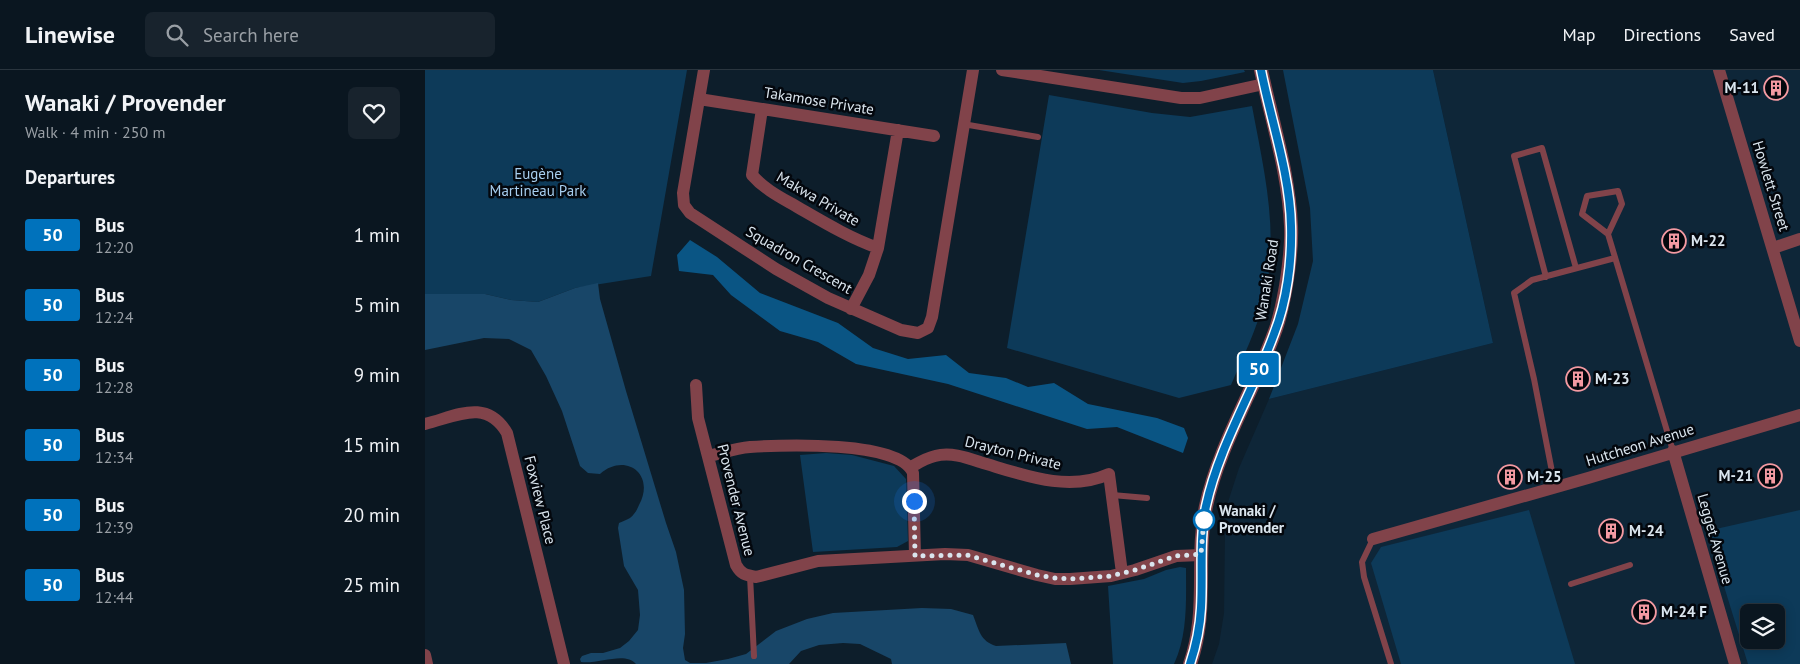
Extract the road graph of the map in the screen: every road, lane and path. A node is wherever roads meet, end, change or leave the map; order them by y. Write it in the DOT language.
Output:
graph roads {
  1 [pos="705,70"];
  2 [pos="973,70"];
  3 [pos="1002,70"];
  4 [pos="1261,70"];
  5 [pos="1719,70"];
  6 [pos="1263,84"];
  7 [pos="699,98"];
  8 [pos="762,109"];
  9 [pos="963,124"];
  10 [pos="898,130"];
  11 [pos="934,136"];
  12 [pos="1038,137"];
  13 [pos="1608,234"];
  14 [pos="1800,239"];
  15 [pos="878,248"];
  16 [pos="1773,248"];
  17 [pos="1615,258"];
  18 [pos="1576,268"];
  19 [pos="1546,277"];
  20 [pos="851,309"];
  21 [pos="1800,341"];
  22 [pos="695,385"];
  23 [pos="1800,415"];
  24 [pos="425,424"];
  25 [pos="1673,452"];
  26 [pos="709,456"];
  27 [pos="911,467"];
  28 [pos="1555,487"];
  29 [pos="1112,495"];
  30 [pos="1147,498"];
  31 [pos="1373,539"];
  32 [pos="1201,554"];
  33 [pos="915,556"];
  34 [pos="1630,565"];
  35 [pos="1122,573"];
  36 [pos="750,576"];
  37 [pos="1571,584"];
  38 [pos="425,655"];
  39 [pos="754,656"];
  40 [pos="427,664"];
  41 [pos="564,664"];
  42 [pos="1190,664"];
  43 [pos="1391,664"];
  44 [pos="1735,664"];
  1 -- 7 [label="street, Squadron Crescent"];
  2 -- 9 [label="street, Squadron Crescent"];
  3 -- 6 [label="street"];
  4 -- 6 [label="street, Wanaki Road"];
  5 -- 16 [label="street, Howlett Street"];
  6 -- 32 [label="street, Wanaki Road"];
  7 -- 8 [label="street, Takamose Private"];
  7 -- 20 [label="street, Squadron Crescent"];
  8 -- 10 [label="street, Takamose Private"];
  8 -- 15 [label="street, Makwa Private"];
  9 -- 12 [label="lane"];
  9 -- 20 [label="street, Squadron Crescent"];
  10 -- 11 [label="street, Takamose Private"];
  10 -- 15 [label="street"];
  13 -- 13 [label="lane"];
  13 -- 17 [label="lane"];
  14 -- 16 [label="street"];
  15 -- 20 [label="street"];
  16 -- 21 [label="street, Howlett Street"];
  17 -- 18 [label="lane"];
  17 -- 25 [label="lane"];
  18 -- 19 [label="lane"];
  18 -- 19 [label="lane"];
  19 -- 28 [label="lane"];
  22 -- 26 [label="street, Provender Avenue"];
  23 -- 25 [label="street, Hutcheon Avenue"];
  24 -- 41 [label="street, Foxview Place"];
  25 -- 28 [label="street, Hutcheon Avenue"];
  25 -- 44 [label="street, Legget Avenue"];
  26 -- 27 [label="street"];
  26 -- 36 [label="street, Provender Avenue"];
  27 -- 29 [label="street, Drayton Private"];
  27 -- 33 [label="street"];
  28 -- 31 [label="street, Hutcheon Avenue"];
  29 -- 30 [label="lane"];
  29 -- 35 [label="street"];
  31 -- 43 [label="lane"];
  32 -- 35 [label="street, Provender Avenue"];
  32 -- 42 [label="street, Wanaki Road"];
  33 -- 35 [label="street, Provender Avenue"];
  33 -- 36 [label="street, Provender Avenue"];
  34 -- 37 [label="lane"];
  36 -- 39 [label="lane"];
  38 -- 40 [label="street"];
}
